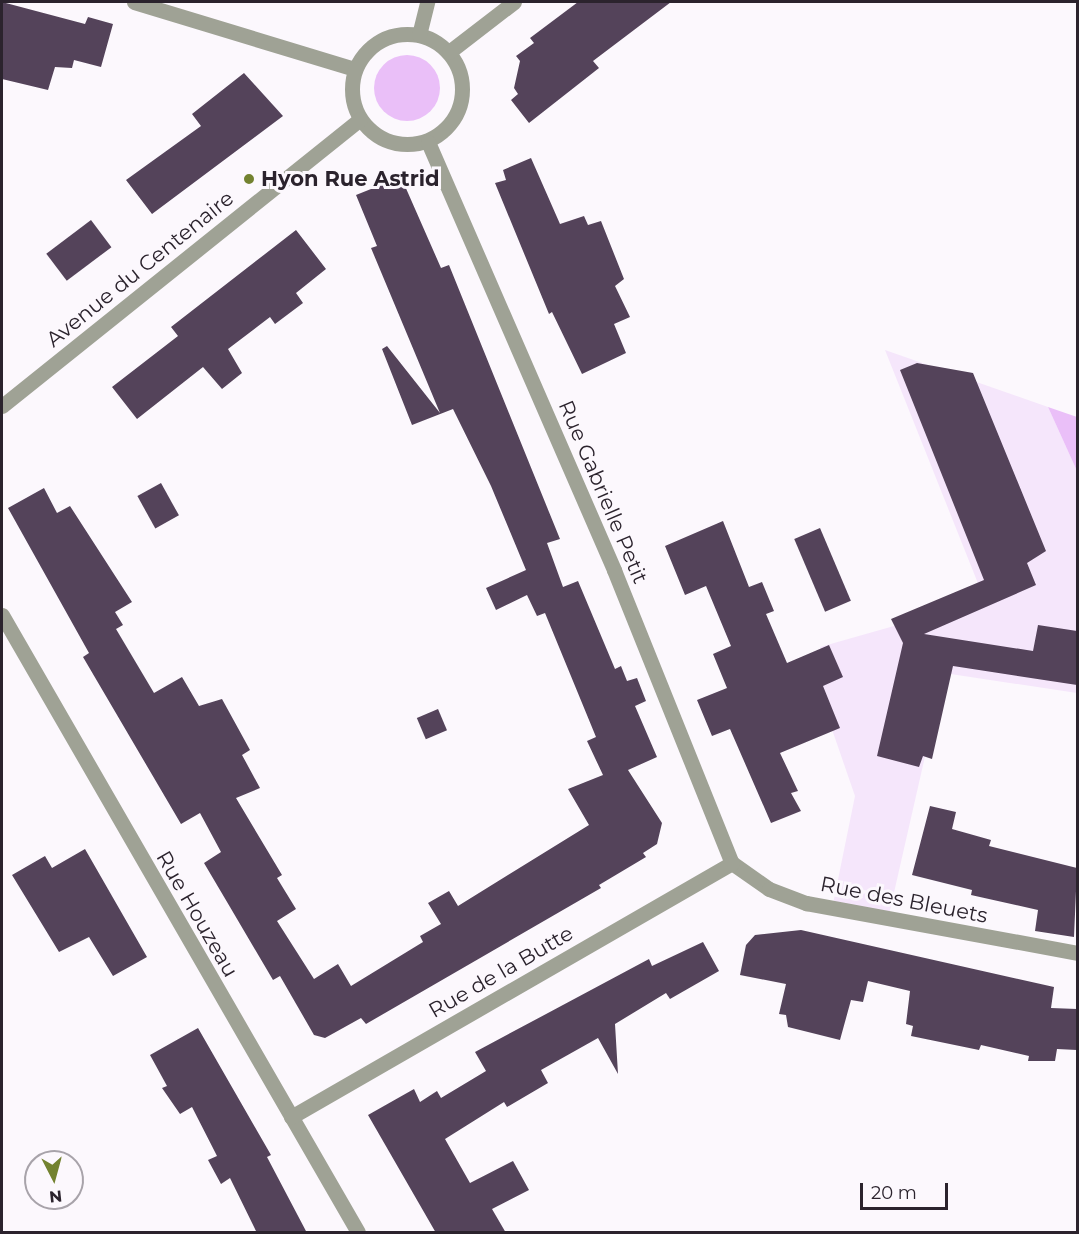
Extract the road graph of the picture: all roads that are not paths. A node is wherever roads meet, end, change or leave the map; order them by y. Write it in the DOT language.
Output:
graph roads {
  1 [pos="134,2"];
  2 [pos="427,2"];
  3 [pos="514,2"];
  4 [pos="419,35"];
  5 [pos="449,52"];
  6 [pos="355,69"];
  7 [pos="360,119"];
  8 [pos="428,142"];
  9 [pos="2,406"];
  10 [pos="2,615"];
  11 [pos="732,863"];
  12 [pos="1077,953"];
  13 [pos="291,1117"];
  14 [pos="358,1233"];
  1 -- 6 [label="street"];
  2 -- 4 [label="street"];
  3 -- 5 [label="street"];
  4 -- 5 [label="street"];
  4 -- 6 [label="street"];
  5 -- 8 [label="street"];
  6 -- 7 [label="street"];
  7 -- 8 [label="street"];
  7 -- 9 [label="street, Avenue du Centenaire"];
  8 -- 11 [label="street, Rue Gabrielle Petit"];
  10 -- 13 [label="street, Rue Houzeau"];
  11 -- 12 [label="street, Rue des Bleuets"];
  11 -- 13 [label="street, Rue de la Butte"];
  13 -- 14 [label="street, Rue Houzeau"];
}
